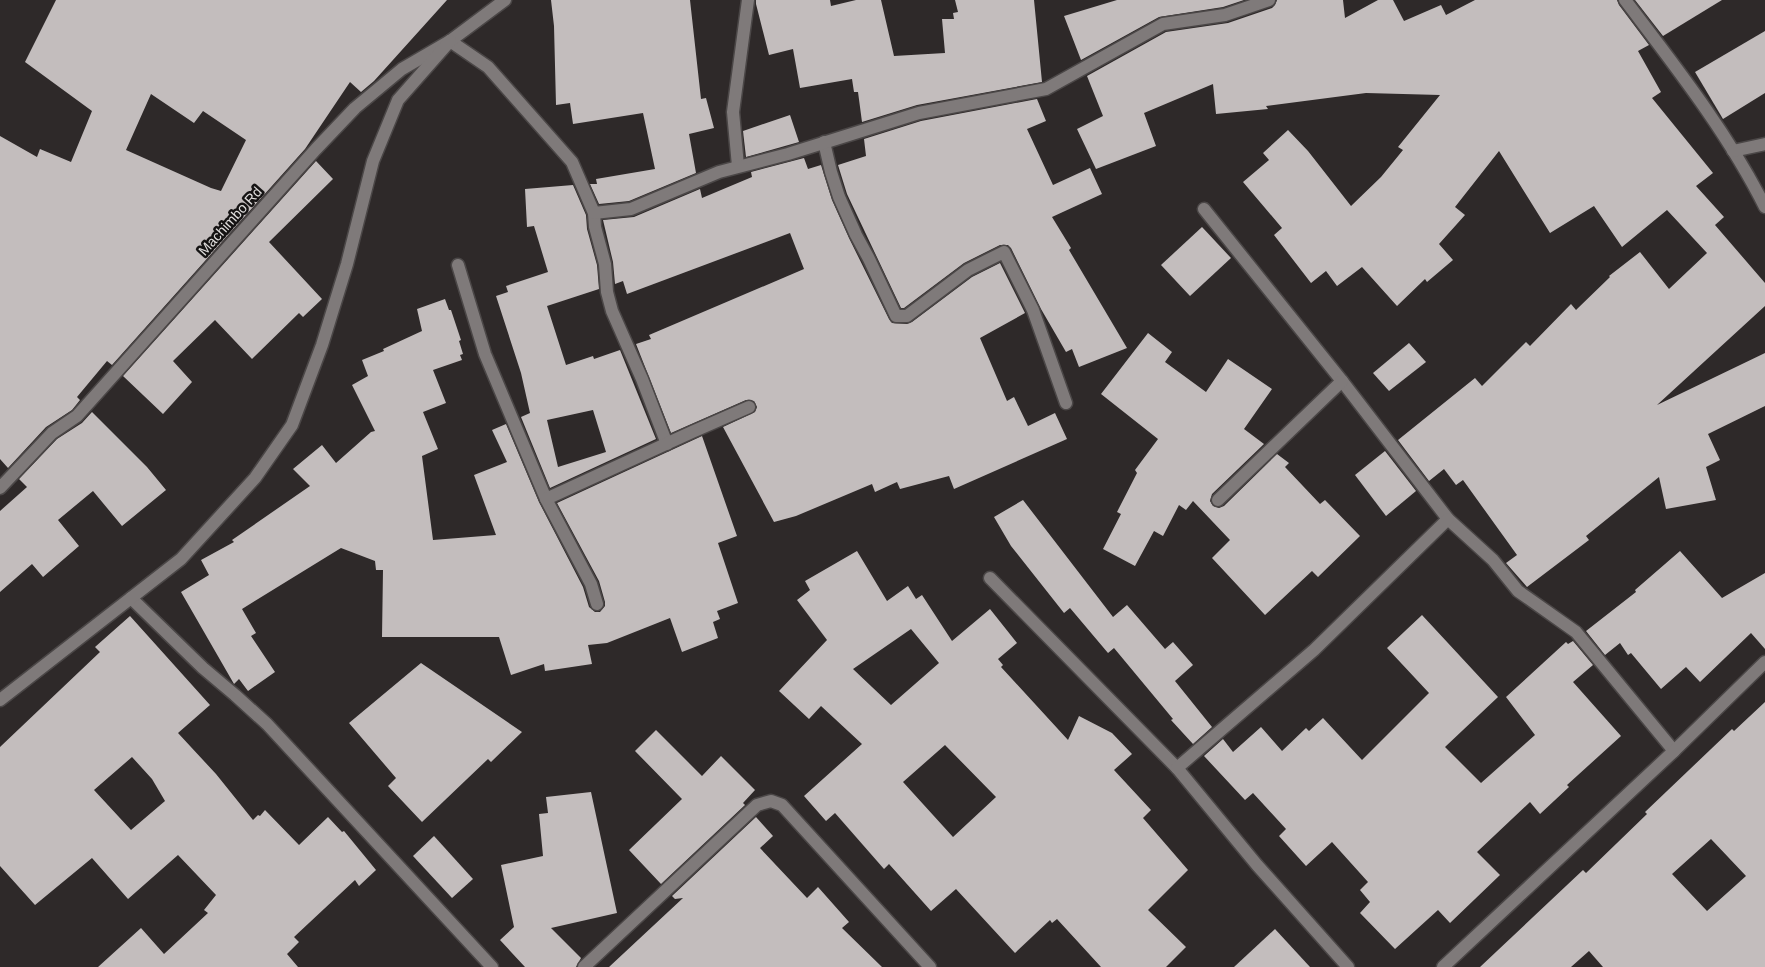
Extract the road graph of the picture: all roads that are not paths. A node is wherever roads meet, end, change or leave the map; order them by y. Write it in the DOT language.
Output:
graph roads {
  1 [pos="505,0"];
  2 [pos="748,0"];
  3 [pos="1269,0"];
  4 [pos="1625,0"];
  5 [pos="450,41"];
  6 [pos="824,142"];
  7 [pos="1765,144"];
  8 [pos="1733,151"];
  9 [pos="738,166"];
  10 [pos="1765,207"];
  11 [pos="1204,209"];
  12 [pos="594,213"];
  13 [pos="458,264"];
  14 [pos="1342,381"];
  15 [pos="1066,402"];
  16 [pos="749,408"];
  17 [pos="667,444"];
  18 [pos="0,488"];
  19 [pos="546,500"];
  20 [pos="1218,500"];
  21 [pos="1448,519"];
  22 [pos="990,578"];
  23 [pos="132,598"];
  24 [pos="597,604"];
  25 [pos="1765,662"];
  26 [pos="0,700"];
  27 [pos="1674,751"];
  28 [pos="1177,768"];
  29 [pos="487,965"];
  30 [pos="584,967"];
  31 [pos="930,967"];
  32 [pos="1348,967"];
  33 [pos="1443,967"];
  1 -- 5 [label="street, Machimbo Rd"];
  2 -- 9 [label="street"];
  3 -- 6 [label="street"];
  4 -- 8 [label="street"];
  5 -- 12 [label="street"];
  5 -- 18 [label="street, Machimbo Rd"];
  5 -- 23 [label="street"];
  6 -- 9 [label="street"];
  6 -- 15 [label="street"];
  7 -- 8 [label="street"];
  8 -- 10 [label="street"];
  9 -- 12 [label="street"];
  11 -- 14 [label="street"];
  12 -- 17 [label="street"];
  13 -- 19 [label="street"];
  14 -- 20 [label="street"];
  14 -- 21 [label="street"];
  16 -- 17 [label="street"];
  17 -- 19 [label="street"];
  19 -- 24 [label="street"];
  21 -- 27 [label="street"];
  21 -- 28 [label="street"];
  22 -- 28 [label="street"];
  23 -- 26 [label="street"];
  23 -- 29 [label="street"];
  25 -- 27 [label="street"];
  27 -- 33 [label="street"];
  28 -- 32 [label="street"];
  30 -- 31 [label="street"];
}
